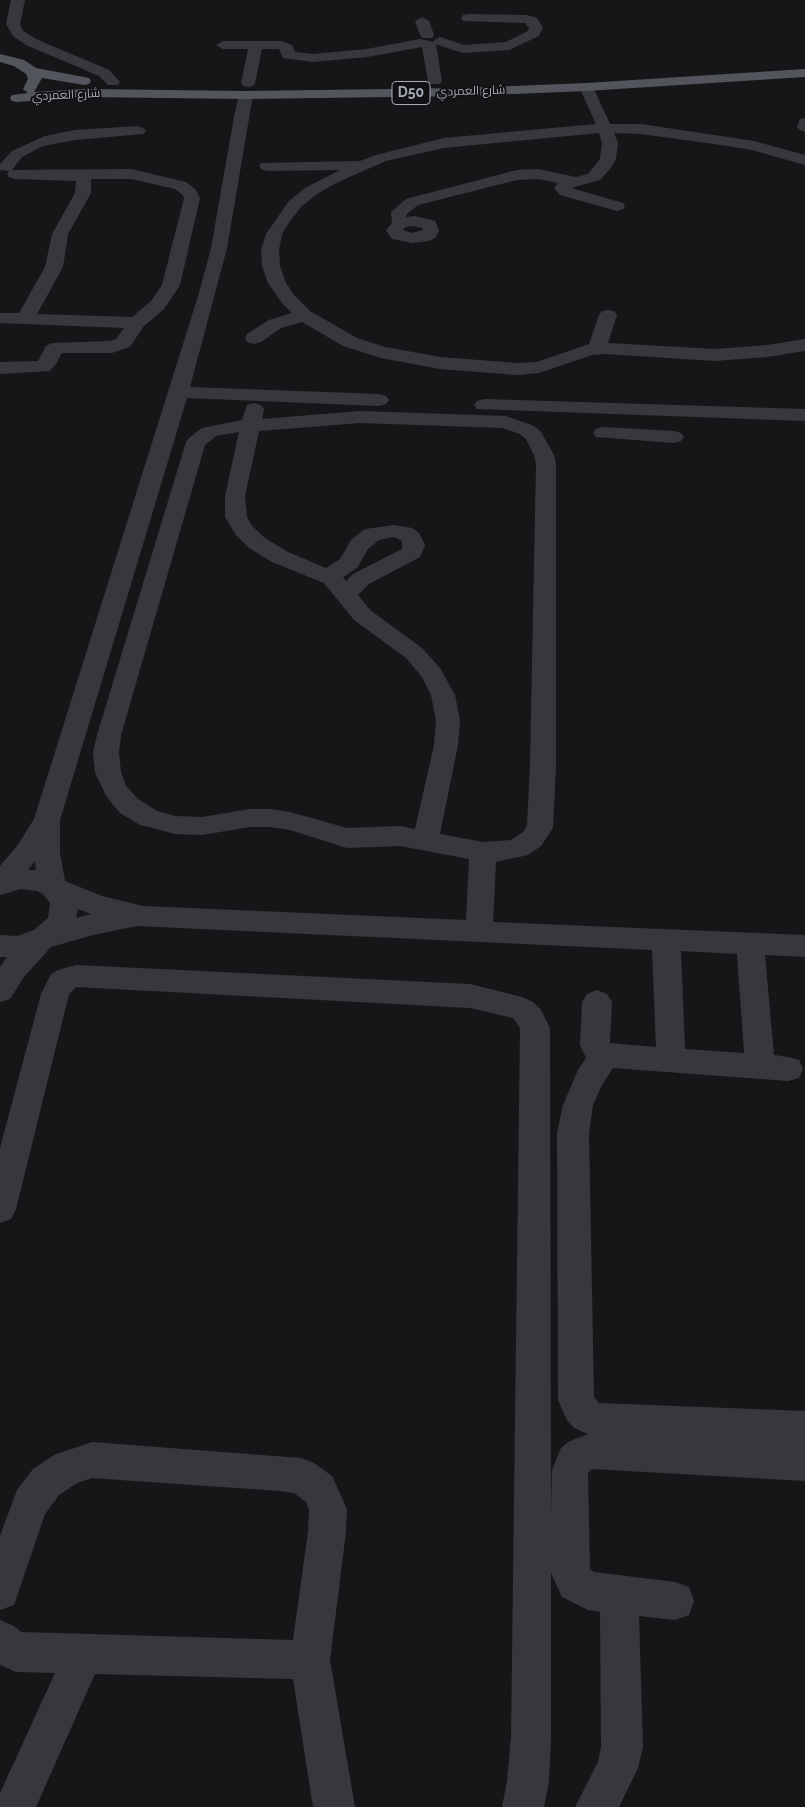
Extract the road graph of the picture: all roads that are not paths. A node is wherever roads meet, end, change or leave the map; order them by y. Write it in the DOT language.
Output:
graph roads {
  1 [pos="18,0"];
  2 [pos="468,0"];
  3 [pos="422,21"];
  4 [pos="461,24"];
  5 [pos="430,40"];
  6 [pos="256,45"];
  7 [pos="223,46"];
  8 [pos="3,57"];
  9 [pos="805,62"];
  10 [pos="32,72"];
  11 [pos="805,73"];
  12 [pos="435,81"];
  13 [pos="114,82"];
  14 [pos="586,87"];
  15 [pos="247,89"];
  16 [pos="17,98"];
  17 [pos="0,105"];
  18 [pos="805,122"];
  19 [pos="805,127"];
  20 [pos="605,128"];
  21 [pos="138,131"];
  22 [pos="805,160"];
  23 [pos="363,165"];
  24 [pos="267,166"];
  25 [pos="5,171"];
  26 [pos="82,175"];
  27 [pos="568,181"];
  28 [pos="618,206"];
  29 [pos="400,223"];
  30 [pos="304,315"];
  31 [pos="608,315"];
  32 [pos="0,318"];
  33 [pos="25,319"];
  34 [pos="136,323"];
  35 [pos="254,338"];
  36 [pos="805,345"];
  37 [pos="597,348"];
  38 [pos="0,368"];
  39 [pos="179,392"];
  40 [pos="258,396"];
  41 [pos="668,412"];
  42 [pos="805,415"];
  43 [pos="251,425"];
  44 [pos="603,433"];
  45 [pos="327,574"];
  46 [pos="345,595"];
  47 [pos="47,820"];
  48 [pos="426,840"];
  49 [pos="483,852"];
  50 [pos="0,885"];
  51 [pos="52,886"];
  52 [pos="143,917"];
  53 [pos="479,932"];
  54 [pos="42,939"];
  55 [pos="666,940"];
  56 [pos="750,943"];
  57 [pos="0,946"];
  58 [pos="805,946"];
  59 [pos="0,992"];
  60 [pos="597,1002"];
  61 [pos="604,1055"];
  62 [pos="671,1060"];
  63 [pos="0,1209"];
  64 [pos="805,1429"];
  65 [pos="805,1463"];
  66 [pos="0,1590"];
  67 [pos="619,1595"];
  68 [pos="675,1601"];
  69 [pos="0,1640"];
  70 [pos="84,1654"];
  71 [pos="310,1660"];
  72 [pos="15,1807"];
  73 [pos="334,1807"];
  74 [pos="523,1807"];
  75 [pos="596,1807"];
  1 -- 13 [label="street"];
  2 -- 4 [label="street"];
  3 -- 5 [label="street"];
  4 -- 5 [label="street"];
  4 -- 5 [label="street"];
  5 -- 6 [label="street"];
  5 -- 12 [label="street"];
  6 -- 7 [label="street"];
  6 -- 15 [label="street"];
  8 -- 10 [label="main road, شارع العمردي"];
  9 -- 12 [label="main road, شارع العمردي / D50"];
  10 -- 13 [label="main road, شارع العمردي / D50"];
  10 -- 16 [label="main road"];
  11 -- 14 [label="main road, شارع العمردي / D50"];
  12 -- 15 [label="main road, شارع العمردي / D50"];
  13 -- 15 [label="main road, شارع العمردي / D50"];
  14 -- 15 [label="main road, شارع العمردي / D50"];
  14 -- 20 [label="street"];
  15 -- 16 [label="main road, شارع العمردي / D50"];
  15 -- 39 [label="street"];
  16 -- 17 [label="main road"];
  18 -- 19 [label="street"];
  20 -- 22 [label="street"];
  20 -- 23 [label="street"];
  20 -- 27 [label="street"];
  21 -- 25 [label="street"];
  23 -- 24 [label="street"];
  23 -- 30 [label="street"];
  25 -- 26 [label="street"];
  26 -- 33 [label="street"];
  26 -- 34 [label="street"];
  27 -- 28 [label="street"];
  27 -- 29 [label="street"];
  30 -- 35 [label="street"];
  30 -- 37 [label="street"];
  31 -- 37 [label="street"];
  32 -- 33 [label="street"];
  33 -- 34 [label="street"];
  34 -- 38 [label="street"];
  36 -- 37 [label="street"];
  39 -- 40 [label="street"];
  39 -- 47 [label="street"];
  40 -- 41 [label="street"];
  40 -- 43 [label="street"];
  41 -- 42 [label="street"];
  41 -- 44 [label="street"];
  43 -- 45 [label="street"];
  43 -- 48 [label="street"];
  43 -- 49 [label="street"];
  45 -- 46 [label="street"];
  45 -- 46 [label="street"];
  46 -- 48 [label="street"];
  47 -- 50 [label="street"];
  47 -- 51 [label="street"];
  48 -- 49 [label="street"];
  49 -- 53 [label="street"];
  50 -- 51 [label="street"];
  51 -- 52 [label="street"];
  51 -- 54 [label="street"];
  52 -- 53 [label="street"];
  52 -- 54 [label="street"];
  53 -- 55 [label="street"];
  54 -- 57 [label="street"];
  54 -- 59 [label="street"];
  55 -- 56 [label="street"];
  55 -- 62 [label="street"];
  56 -- 58 [label="street"];
  56 -- 62 [label="street"];
  60 -- 61 [label="street"];
  61 -- 62 [label="street"];
  61 -- 64 [label="street"];
  63 -- 74 [label="street"];
  65 -- 67 [label="street"];
  66 -- 71 [label="street"];
  67 -- 68 [label="street"];
  67 -- 75 [label="street"];
  69 -- 70 [label="street"];
  70 -- 71 [label="street"];
  70 -- 72 [label="street"];
  71 -- 73 [label="street"];
}
